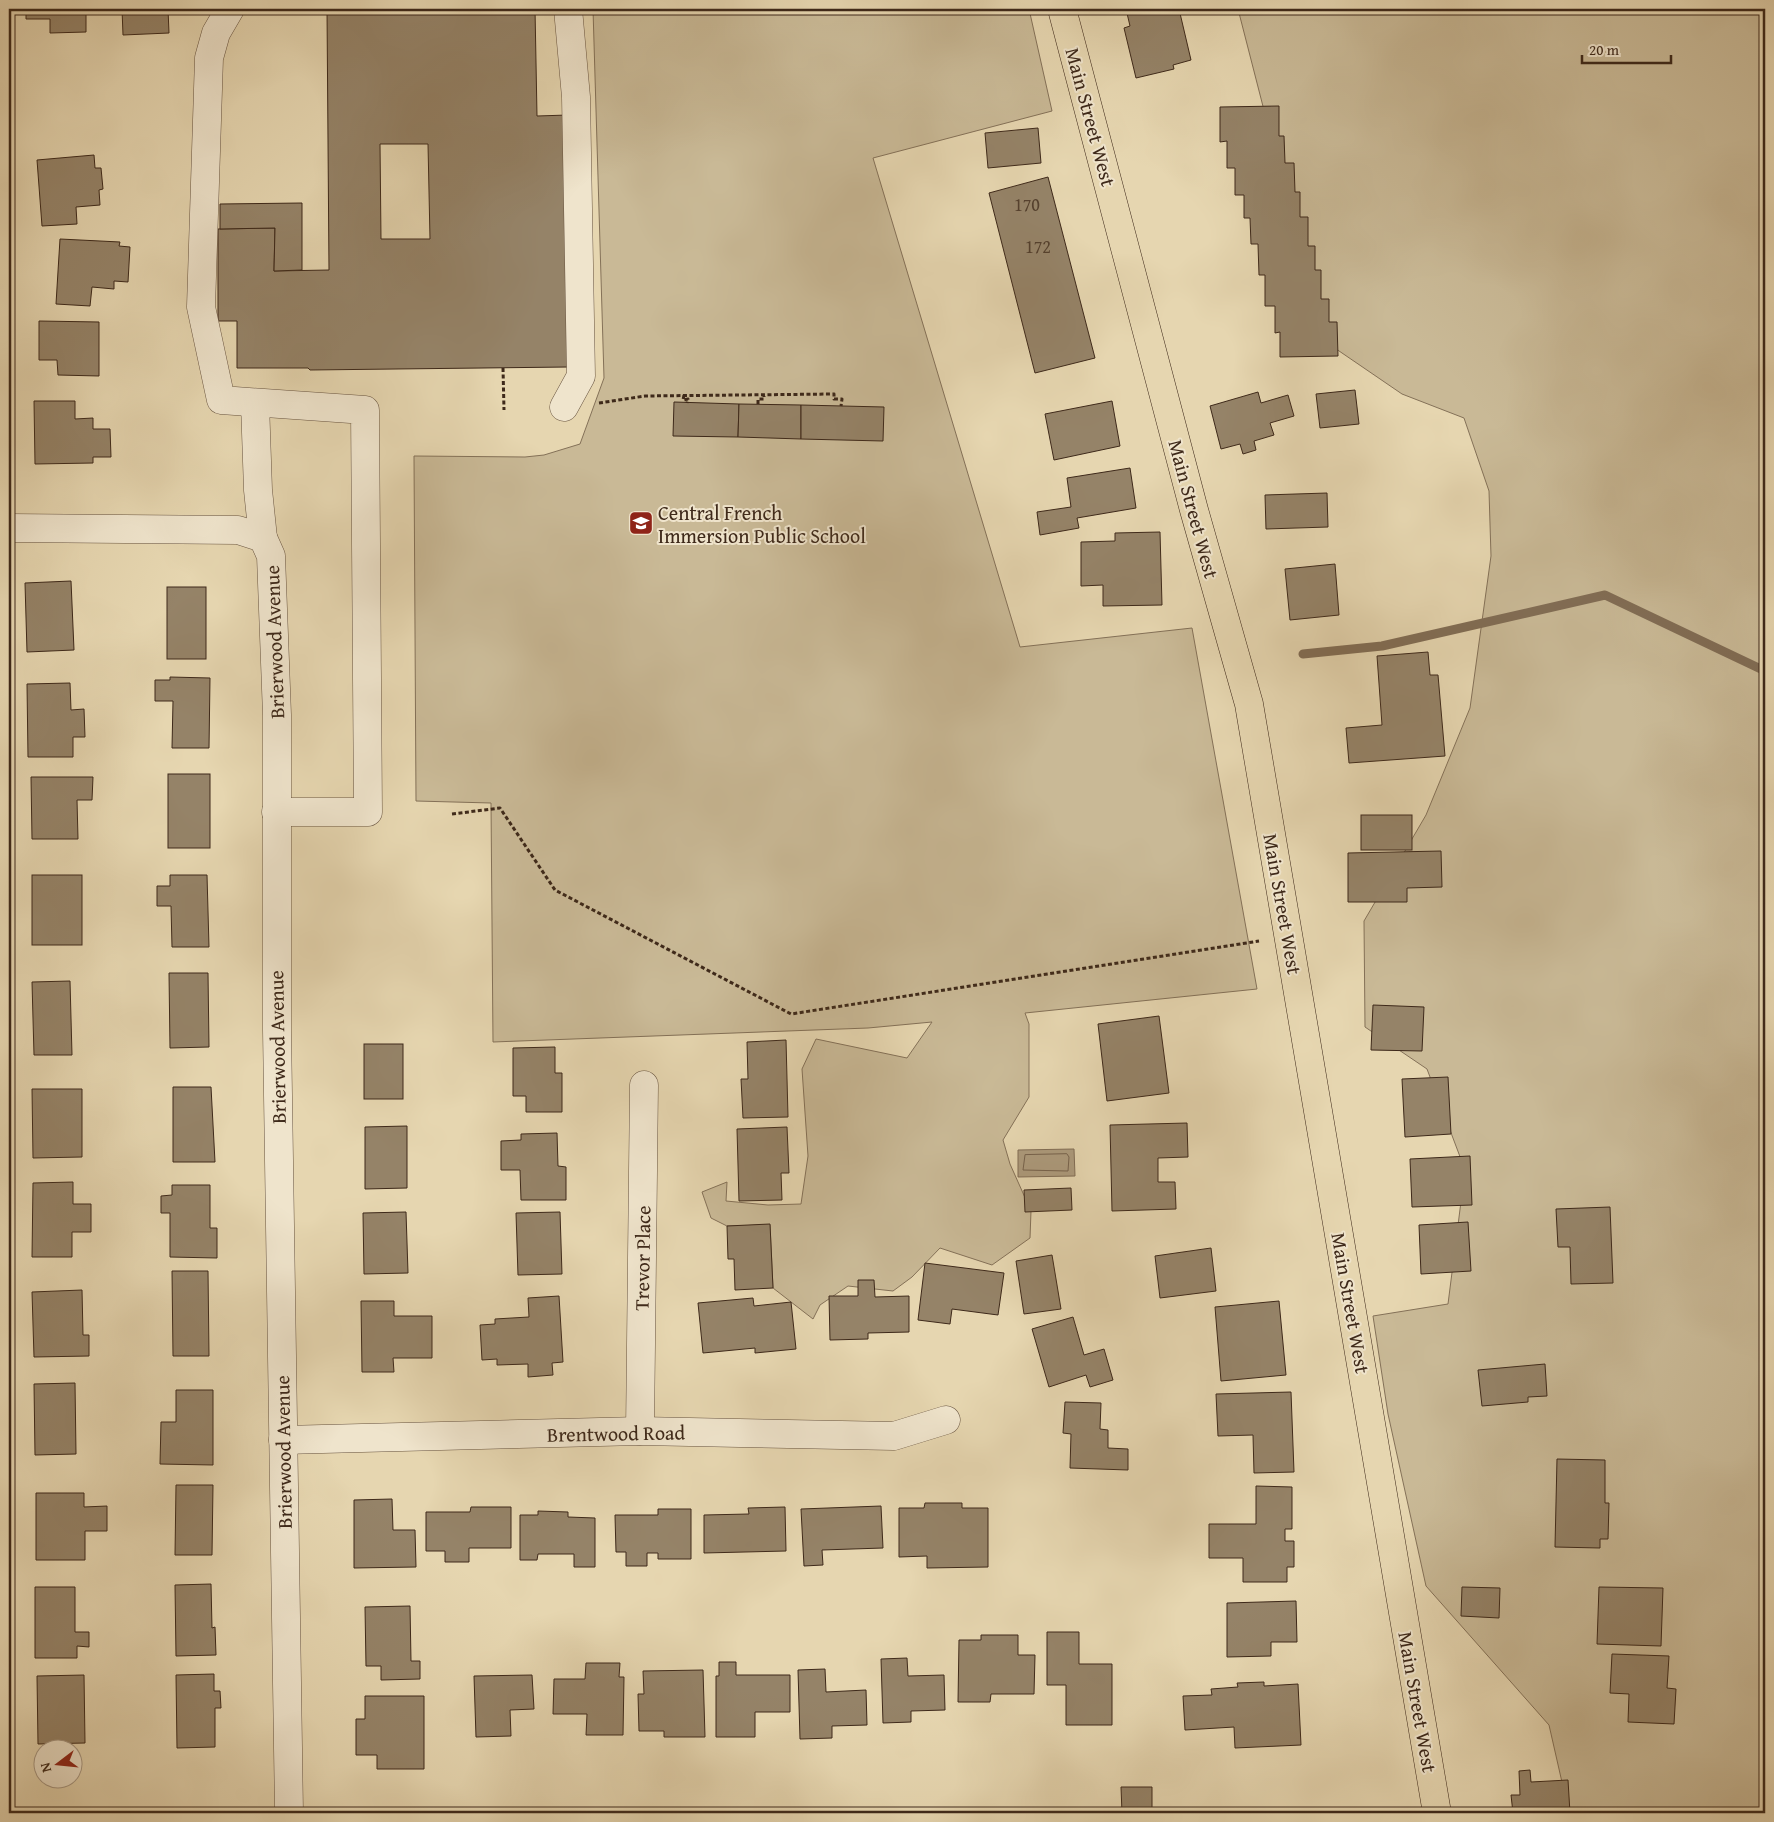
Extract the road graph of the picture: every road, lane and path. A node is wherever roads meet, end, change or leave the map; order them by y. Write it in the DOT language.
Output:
graph roads {
  1 [pos="230,9"];
  2 [pos="568,9"];
  3 [pos="1062,9"];
  4 [pos="503,368"];
  5 [pos="684,395"];
  6 [pos="764,396"];
  7 [pos="255,403"];
  8 [pos="687,403"];
  9 [pos="758,404"];
  10 [pos="842,406"];
  11 [pos="564,408"];
  12 [pos="504,410"];
  13 [pos="9,528"];
  14 [pos="263,538"];
  15 [pos="276,812"];
  16 [pos="452,814"];
  17 [pos="1267,941"];
  18 [pos="644,1085"];
  19 [pos="946,1420"];
  20 [pos="640,1431"];
  21 [pos="283,1440"];
  22 [pos="289,1813"];
  23 [pos="1437,1813"];
  1 -- 7 [label="street"];
  2 -- 11 [label="street"];
  3 -- 23 [label="main road, Main Street West"];
  4 -- 12 [label="path"];
  5 -- 6 [label="path"];
  5 -- 8 [label="path"];
  5 -- 11 [label="path"];
  6 -- 9 [label="path"];
  6 -- 10 [label="path"];
  7 -- 14 [label="street"];
  7 -- 15 [label="street"];
  13 -- 14 [label="street, Brierwood Avenue"];
  14 -- 15 [label="street, Brierwood Avenue"];
  15 -- 21 [label="street, Brierwood Avenue"];
  16 -- 17 [label="path"];
  18 -- 20 [label="street, Trevor Place"];
  19 -- 20 [label="street, Brentwood Road"];
  20 -- 21 [label="street, Brentwood Road"];
  21 -- 22 [label="street, Brierwood Avenue"];
}
